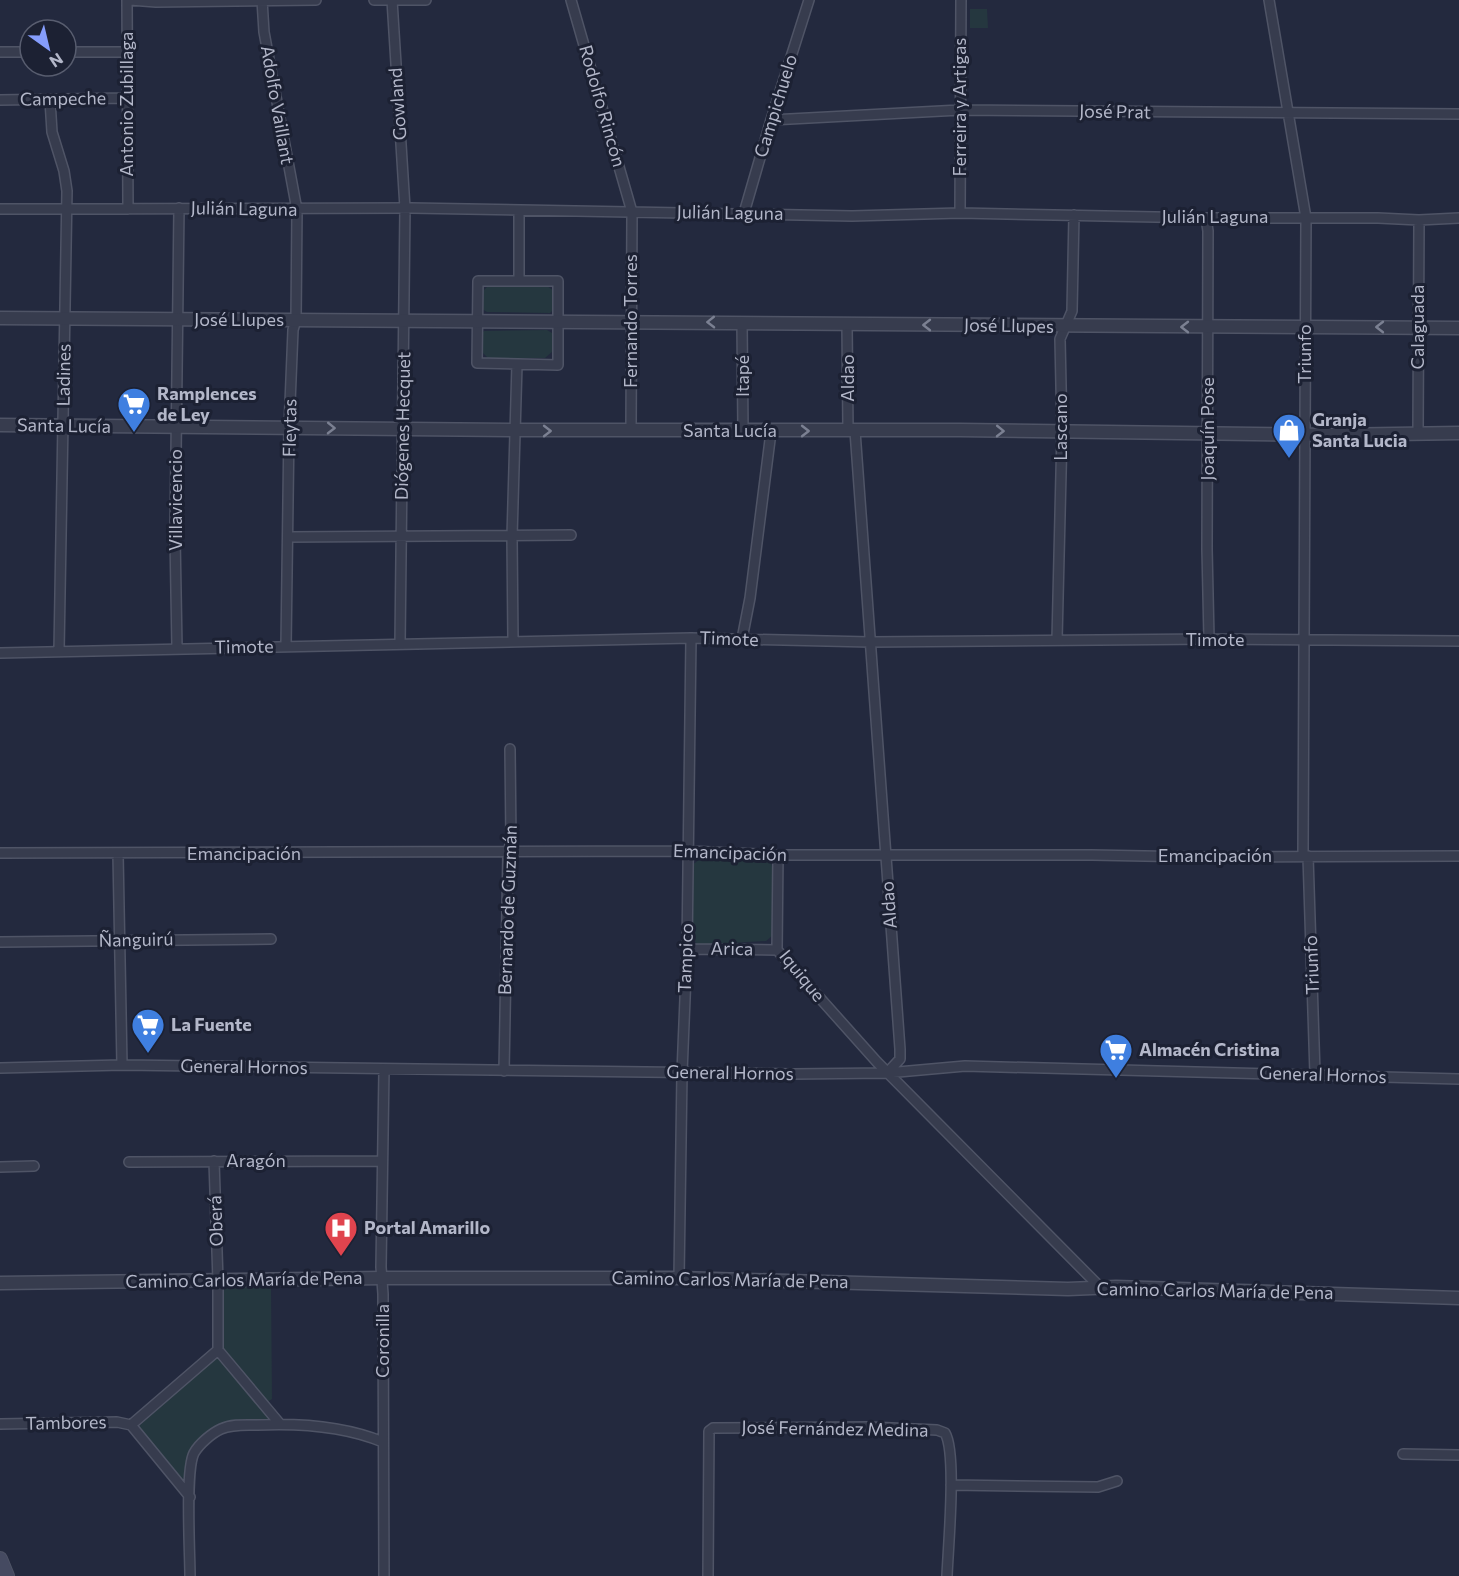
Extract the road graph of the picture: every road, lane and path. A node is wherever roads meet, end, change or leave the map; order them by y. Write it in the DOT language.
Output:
graph roads {
  1 [pos="129,0"];
  2 [pos="262,0"];
  3 [pos="316,0"];
  4 [pos="374,0"];
  5 [pos="392,0"];
  6 [pos="426,0"];
  7 [pos="571,0"];
  8 [pos="809,0"];
  9 [pos="961,0"];
  10 [pos="1269,0"];
  11 [pos="0,52"];
  12 [pos="18,52"];
  13 [pos="78,52"];
  14 [pos="126,52"];
  15 [pos="127,98"];
  16 [pos="0,100"];
  17 [pos="50,100"];
  18 [pos="960,110"];
  19 [pos="1289,114"];
  20 [pos="1459,114"];
  21 [pos="771,120"];
  22 [pos="128,208"];
  23 [pos="179,208"];
  24 [pos="405,208"];
  25 [pos="0,209"];
  26 [pos="67,209"];
  27 [pos="297,210"];
  28 [pos="519,211"];
  29 [pos="632,212"];
  30 [pos="744,213"];
  31 [pos="960,213"];
  32 [pos="1074,215"];
  33 [pos="1206,218"];
  34 [pos="1306,218"];
  35 [pos="1459,218"];
  36 [pos="1419,220"];
  37 [pos="519,281"];
  38 [pos="0,318"];
  39 [pos="65,318"];
  40 [pos="178,319"];
  41 [pos="296,320"];
  42 [pos="405,320"];
  43 [pos="478,321"];
  44 [pos="558,322"];
  45 [pos="742,322"];
  46 [pos="631,323"];
  47 [pos="847,324"];
  48 [pos="1066,326"];
  49 [pos="1207,327"];
  50 [pos="1305,327"];
  51 [pos="1418,327"];
  52 [pos="1459,328"];
  53 [pos="517,364"];
  54 [pos="0,425"];
  55 [pos="63,426"];
  56 [pos="176,428"];
  57 [pos="289,428"];
  58 [pos="403,429"];
  59 [pos="516,430"];
  60 [pos="631,431"];
  61 [pos="743,431"];
  62 [pos="851,431"];
  63 [pos="771,432"];
  64 [pos="1062,432"];
  65 [pos="1208,433"];
  66 [pos="1418,433"];
  67 [pos="1304,434"];
  68 [pos="1459,434"];
  69 [pos="571,535"];
  70 [pos="402,536"];
  71 [pos="288,537"];
  72 [pos="512,537"];
  73 [pos="691,638"];
  74 [pos="742,639"];
  75 [pos="1209,639"];
  76 [pos="1057,640"];
  77 [pos="1305,640"];
  78 [pos="513,641"];
  79 [pos="1459,641"];
  80 [pos="870,642"];
  81 [pos="400,644"];
  82 [pos="286,646"];
  83 [pos="177,648"];
  84 [pos="59,651"];
  85 [pos="0,653"];
  86 [pos="510,749"];
  87 [pos="688,851"];
  88 [pos="0,853"];
  89 [pos="508,853"];
  90 [pos="118,854"];
  91 [pos="778,855"];
  92 [pos="885,855"];
  93 [pos="1306,856"];
  94 [pos="1459,856"];
  95 [pos="271,939"];
  96 [pos="119,941"];
  97 [pos="0,942"];
  98 [pos="687,949"];
  99 [pos="777,950"];
  100 [pos="122,1065"];
  101 [pos="0,1068"];
  102 [pos="384,1070"];
  103 [pos="504,1071"];
  104 [pos="682,1073"];
  105 [pos="887,1073"];
  106 [pos="1315,1074"];
  107 [pos="1459,1079"];
  108 [pos="214,1161"];
  109 [pos="382,1161"];
  110 [pos="129,1162"];
  111 [pos="34,1166"];
  112 [pos="0,1167"];
  113 [pos="382,1278"];
  114 [pos="679,1278"];
  115 [pos="218,1281"];
  116 [pos="0,1283"];
  117 [pos="1100,1287"];
  118 [pos="1459,1298"];
  119 [pos="218,1350"];
  120 [pos="0,1424"];
  121 [pos="280,1424"];
  122 [pos="131,1425"];
  123 [pos="383,1442"];
  124 [pos="1403,1454"];
  125 [pos="1459,1455"];
  126 [pos="1117,1481"];
  127 [pos="951,1485"];
  128 [pos="190,1497"];
  129 [pos="0,1559"];
  130 [pos="7,1576"];
  131 [pos="190,1576"];
  132 [pos="384,1576"];
  133 [pos="708,1576"];
  134 [pos="947,1576"];
  1 -- 2 [label="street"];
  1 -- 14 [label="street, Antonio Zubillaga"];
  2 -- 3 [label="street"];
  2 -- 27 [label="street, Adolfo Vaillant"];
  4 -- 5 [label="street"];
  5 -- 6 [label="street"];
  5 -- 24 [label="street, Gowland"];
  7 -- 29 [label="street, Rodolfo Rincón"];
  8 -- 21 [label="street, Campichuelo"];
  9 -- 18 [label="street, Ferreira y Artigas"];
  10 -- 19 [label="street, Triunfo"];
  11 -- 12 [label="street"];
  13 -- 14 [label="street"];
  14 -- 15 [label="street, Antonio Zubillaga"];
  15 -- 17 [label="street, Campeche"];
  15 -- 22 [label="street, Antonio Zubillaga"];
  16 -- 17 [label="street, Campeche"];
  17 -- 26 [label="street, Ladines"];
  18 -- 19 [label="street, José Prat"];
  18 -- 21 [label="street, José Prat"];
  18 -- 31 [label="street, Ferreira y Artigas"];
  19 -- 20 [label="street, José Prat"];
  19 -- 34 [label="street, Triunfo"];
  21 -- 30 [label="street, Campichuelo"];
  22 -- 23 [label="street, Julián Laguna"];
  22 -- 26 [label="street, Julián Laguna"];
  23 -- 27 [label="street, Julián Laguna"];
  23 -- 40 [label="street, Villavicencio"];
  24 -- 27 [label="street, Julián Laguna"];
  24 -- 28 [label="street, Julián Laguna"];
  24 -- 42 [label="street, Diógenes Hecquet"];
  25 -- 26 [label="street, Julián Laguna"];
  26 -- 39 [label="street, Ladines"];
  27 -- 41 [label="street, Fleytas"];
  28 -- 29 [label="street, Julián Laguna"];
  28 -- 37 [label="street"];
  29 -- 30 [label="street, Julián Laguna"];
  29 -- 46 [label="street, Fernando Torres"];
  30 -- 31 [label="street, Julián Laguna"];
  31 -- 32 [label="street, Julián Laguna"];
  32 -- 33 [label="street, Julián Laguna"];
  32 -- 48 [label="street, Lascano"];
  33 -- 34 [label="street, Julián Laguna"];
  33 -- 49 [label="street, Joaquín Pose"];
  34 -- 36 [label="street, Julián Laguna"];
  34 -- 50 [label="street, Triunfo"];
  35 -- 36 [label="street, Julián Laguna"];
  36 -- 51 [label="street, Calaguada"];
  37 -- 43 [label="street"];
  37 -- 44 [label="street"];
  38 -- 39 [label="street, José Llupes"];
  39 -- 40 [label="street, José Llupes"];
  39 -- 55 [label="street, Ladines"];
  40 -- 41 [label="street, José Llupes"];
  40 -- 56 [label="street, Villavicencio"];
  41 -- 42 [label="street, José Llupes"];
  41 -- 57 [label="street, Fleytas"];
  42 -- 43 [label="street, José Llupes"];
  42 -- 58 [label="street, Diógenes Hecquet"];
  43 -- 44 [label="street, José Llupes"];
  43 -- 53 [label="street"];
  44 -- 46 [label="street, José Llupes"];
  44 -- 53 [label="street"];
  45 -- 46 [label="street, José Llupes, one-way"];
  45 -- 47 [label="street, José Llupes"];
  45 -- 61 [label="street, Itapé"];
  46 -- 60 [label="street, Fernando Torres"];
  48 -- 47 [label="street, José Llupes, one-way"];
  47 -- 62 [label="street, Aldao"];
  49 -- 48 [label="street, José Llupes, one-way"];
  48 -- 64 [label="street, Lascano"];
  49 -- 50 [label="street, José Llupes"];
  49 -- 65 [label="street, Joaquín Pose"];
  51 -- 50 [label="street, José Llupes, one-way"];
  50 -- 67 [label="street, Triunfo"];
  51 -- 52 [label="street, José Llupes"];
  51 -- 66 [label="street, Calaguada"];
  53 -- 59 [label="street"];
  54 -- 55 [label="street, Santa Lucía"];
  55 -- 56 [label="street, Santa Lucía"];
  55 -- 84 [label="street, Ladines"];
  56 -- 57 [label="street, Santa Lucía"];
  56 -- 83 [label="street, Villavicencio"];
  57 -- 58 [label="street, Santa Lucía, one-way"];
  57 -- 71 [label="street, Fleytas"];
  58 -- 59 [label="street, Santa Lucía"];
  58 -- 70 [label="street, Diógenes Hecquet"];
  59 -- 60 [label="street, Santa Lucía, one-way"];
  59 -- 72 [label="street"];
  60 -- 61 [label="street, Santa Lucía"];
  61 -- 63 [label="street, Santa Lucía"];
  63 -- 62 [label="street, Santa Lucía, one-way"];
  62 -- 64 [label="street, Santa Lucía, one-way"];
  62 -- 80 [label="street, Aldao"];
  63 -- 74 [label="street"];
  64 -- 65 [label="street, Santa Lucía"];
  64 -- 76 [label="street, Lascano"];
  65 -- 67 [label="street, Santa Lucía"];
  65 -- 75 [label="street, Joaquín Pose"];
  66 -- 67 [label="street, Santa Lucía"];
  66 -- 68 [label="street, Santa Lucía"];
  67 -- 77 [label="street, Triunfo"];
  69 -- 72 [label="street"];
  70 -- 71 [label="street"];
  70 -- 72 [label="street"];
  70 -- 81 [label="street, Diógenes Hecquet"];
  71 -- 82 [label="street, Fleytas"];
  72 -- 78 [label="street"];
  73 -- 74 [label="street, Timote"];
  73 -- 78 [label="street, Timote"];
  73 -- 87 [label="street, Tampico"];
  74 -- 80 [label="street, Timote"];
  75 -- 76 [label="street, Timote"];
  75 -- 77 [label="street, Timote"];
  76 -- 80 [label="street, Timote"];
  77 -- 79 [label="street, Timote"];
  77 -- 93 [label="street, Triunfo"];
  78 -- 81 [label="street, Timote"];
  80 -- 92 [label="street, Aldao"];
  81 -- 82 [label="street, Timote"];
  82 -- 83 [label="street, Timote"];
  83 -- 84 [label="street, Timote"];
  84 -- 85 [label="street, Timote"];
  86 -- 89 [label="street, Bernardo de Guzmán"];
  87 -- 89 [label="street, Emancipación"];
  87 -- 91 [label="street, Emancipación"];
  87 -- 98 [label="street, Tampico"];
  88 -- 90 [label="street, Emancipación"];
  89 -- 90 [label="street, Emancipación"];
  89 -- 103 [label="street, Bernardo de Guzmán"];
  90 -- 96 [label="street"];
  91 -- 92 [label="street, Emancipación"];
  91 -- 99 [label="street, Iquique"];
  92 -- 93 [label="street, Emancipación"];
  92 -- 105 [label="street, Aldao"];
  93 -- 94 [label="street, Emancipación"];
  93 -- 106 [label="street, Triunfo"];
  95 -- 96 [label="street, Ñanguirú"];
  96 -- 97 [label="street, Ñanguirú"];
  96 -- 100 [label="street"];
  98 -- 99 [label="street, Arica"];
  98 -- 104 [label="street, Tampico"];
  99 -- 105 [label="street, Iquique"];
  100 -- 101 [label="street, General Hornos"];
  100 -- 102 [label="street, General Hornos"];
  102 -- 103 [label="street, General Hornos"];
  102 -- 109 [label="street, Coronilla"];
  103 -- 104 [label="street, General Hornos"];
  104 -- 105 [label="street, General Hornos"];
  104 -- 114 [label="street, Tampico"];
  105 -- 106 [label="street, General Hornos"];
  105 -- 117 [label="street"];
  106 -- 107 [label="street, General Hornos"];
  108 -- 109 [label="street, Aragón"];
  108 -- 110 [label="street, Aragón"];
  108 -- 115 [label="street, Oberá"];
  109 -- 113 [label="street, Coronilla"];
  111 -- 112 [label="street"];
  113 -- 114 [label="street, Camino Carlos María de Pena"];
  113 -- 115 [label="street, Camino Carlos María de Pena"];
  113 -- 123 [label="street, Coronilla"];
  114 -- 117 [label="street, Camino Carlos María de Pena"];
  115 -- 116 [label="street, Camino Carlos María de Pena"];
  115 -- 119 [label="street, Oberá"];
  117 -- 118 [label="street, Camino Carlos María de Pena"];
  119 -- 121 [label="street"];
  119 -- 122 [label="street"];
  120 -- 122 [label="street, Tambores"];
  121 -- 123 [label="street"];
  121 -- 128 [label="street"];
  122 -- 128 [label="street"];
  123 -- 132 [label="street, Coronilla"];
  124 -- 125 [label="street"];
  126 -- 127 [label="street"];
  127 -- 133 [label="street, José Fernández Medina"];
  127 -- 134 [label="street, José Fernández Medina"];
  128 -- 131 [label="street"];
  129 -- 130 [label="main road"];
}
